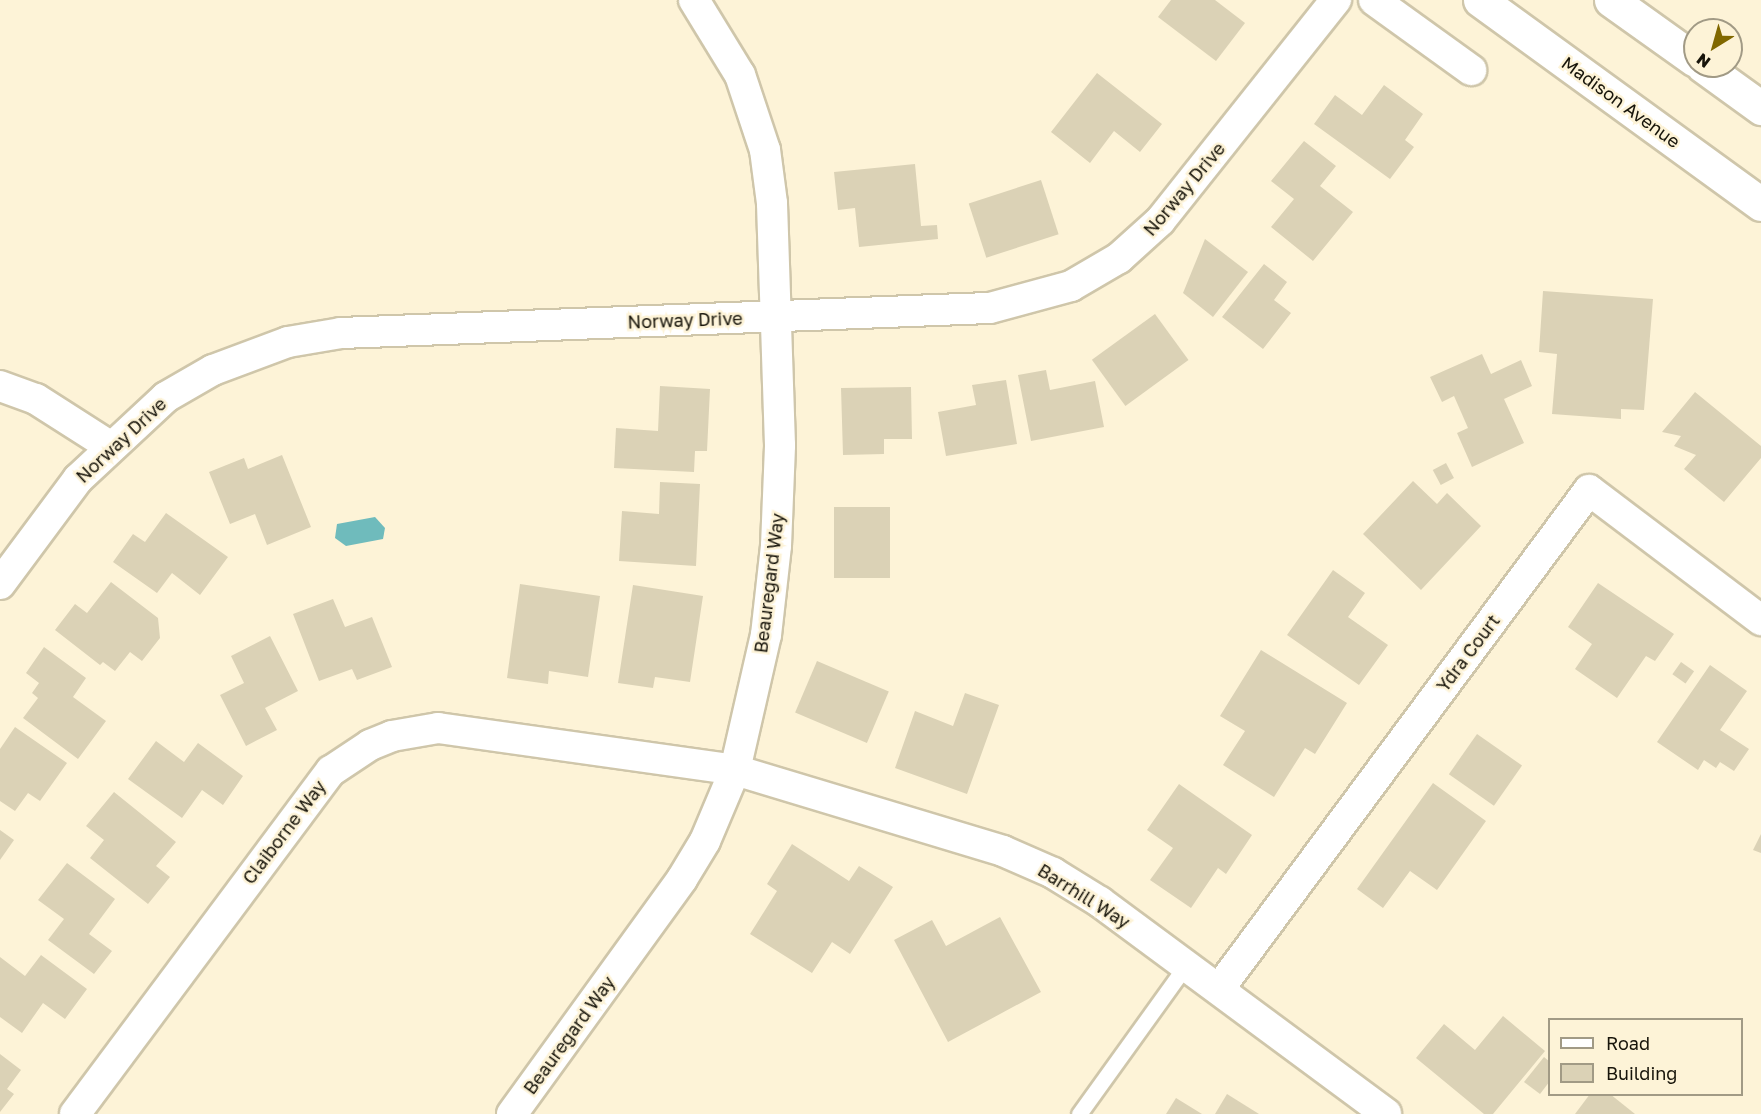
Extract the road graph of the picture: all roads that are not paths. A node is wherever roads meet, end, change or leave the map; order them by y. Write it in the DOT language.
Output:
graph roads {
  1 [pos="694,0"];
  2 [pos="1336,0"];
  3 [pos="1374,0"];
  4 [pos="1480,0"];
  5 [pos="1611,0"];
  6 [pos="1683,51"];
  7 [pos="1471,70"];
  8 [pos="1720,78"];
  9 [pos="1761,108"];
  10 [pos="1761,204"];
  11 [pos="776,316"];
  12 [pos="0,386"];
  13 [pos="111,447"];
  14 [pos="0,584"];
  15 [pos="1761,620"];
  16 [pos="735,770"];
  17 [pos="1186,965"];
  18 [pos="1219,989"];
  19 [pos="75,1114"];
  20 [pos="512,1114"];
  21 [pos="1079,1114"];
  22 [pos="1386,1114"];
  1 -- 11 [label="street, Beauregard Way"];
  2 -- 11 [label="street, Norway Drive"];
  3 -- 7 [label="street"];
  4 -- 10 [label="main road, Madison Avenue"];
  5 -- 6 [label="main road"];
  8 -- 9 [label="main road"];
  11 -- 13 [label="street, Norway Drive"];
  11 -- 16 [label="street, Beauregard Way"];
  12 -- 13 [label="street"];
  13 -- 14 [label="street, Norway Drive"];
  15 -- 18 [label="street, Ydra Court"];
  16 -- 17 [label="street, Barrhill Way"];
  16 -- 19 [label="street, Claiborne Way"];
  16 -- 20 [label="street, Beauregard Way"];
  17 -- 18 [label="street, Barrhill Way"];
  17 -- 21 [label="lane"];
  18 -- 22 [label="street, Barrhill Way"];
}
